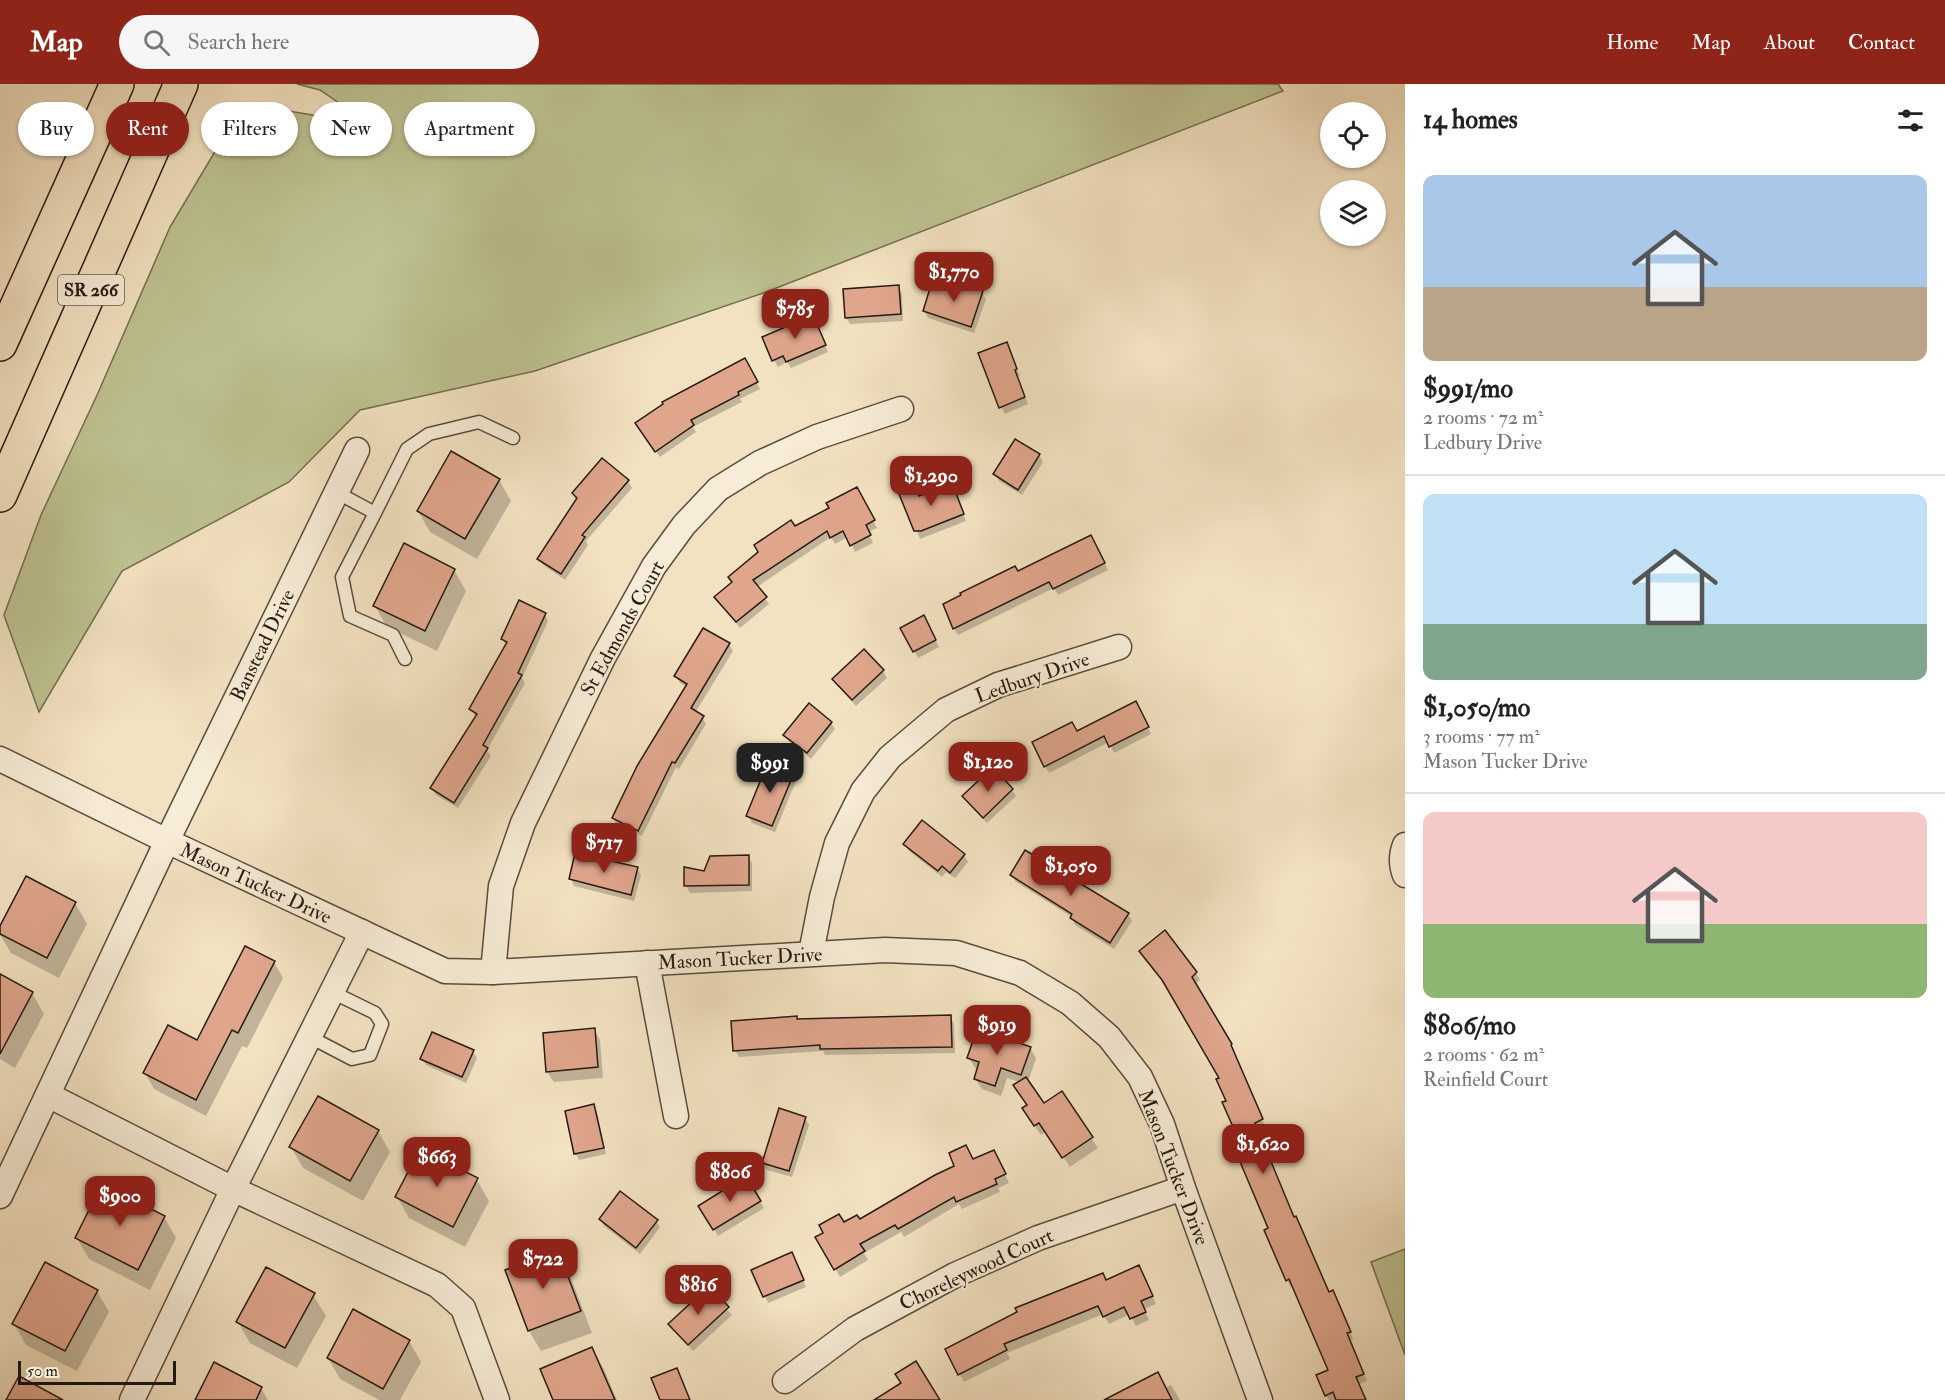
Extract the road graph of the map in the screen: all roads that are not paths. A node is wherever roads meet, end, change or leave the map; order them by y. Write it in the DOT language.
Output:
graph roads {
  1 [pos="117,84"];
  2 [pos="181,84"];
  3 [pos="0,344"];
  4 [pos="901,409"];
  5 [pos="513,438"];
  6 [pos="357,450"];
  7 [pos="336,492"];
  8 [pos="0,495"];
  9 [pos="375,513"];
  10 [pos="1119,647"];
  11 [pos="405,659"];
  12 [pos="0,759"];
  13 [pos="167,841"];
  14 [pos="1405,845"];
  15 [pos="1405,876"];
  16 [pos="362,932"];
  17 [pos="811,953"];
  18 [pos="647,963"];
  19 [pos="493,972"];
  20 [pos="332,992"];
  21 [pos="310,1037"];
  22 [pos="48,1095"];
  23 [pos="676,1116"];
  24 [pos="1183,1188"];
  25 [pos="233,1189"];
  26 [pos="0,1196"];
  27 [pos="785,1381"];
  28 [pos="132,1400"];
  29 [pos="497,1400"];
  30 [pos="1260,1400"];
  1 -- 3 [label="main road, SR 266"];
  2 -- 8 [label="main road, SR 266"];
  4 -- 19 [label="street, St Edmonds Court"];
  5 -- 9 [label="lane"];
  6 -- 7 [label="street, Banstead Drive"];
  7 -- 9 [label="lane"];
  7 -- 13 [label="street, Banstead Drive"];
  9 -- 11 [label="lane"];
  10 -- 17 [label="street, Ledbury Drive"];
  12 -- 13 [label="street, Mason Tucker Drive"];
  13 -- 16 [label="street, Mason Tucker Drive"];
  13 -- 22 [label="street, Banstead Drive"];
  14 -- 15 [label="street"];
  16 -- 19 [label="street, Mason Tucker Drive"];
  16 -- 20 [label="street"];
  17 -- 18 [label="street, Mason Tucker Drive"];
  17 -- 24 [label="street, Mason Tucker Drive"];
  18 -- 19 [label="street, Mason Tucker Drive"];
  18 -- 23 [label="street"];
  20 -- 21 [label="street"];
  20 -- 21 [label="lane"];
  21 -- 25 [label="street"];
  22 -- 25 [label="street"];
  22 -- 26 [label="street, Banstead Drive"];
  24 -- 27 [label="street, Choreleywood Court"];
  24 -- 30 [label="street, Mason Tucker Drive"];
  25 -- 28 [label="street"];
  25 -- 29 [label="street"];
}
